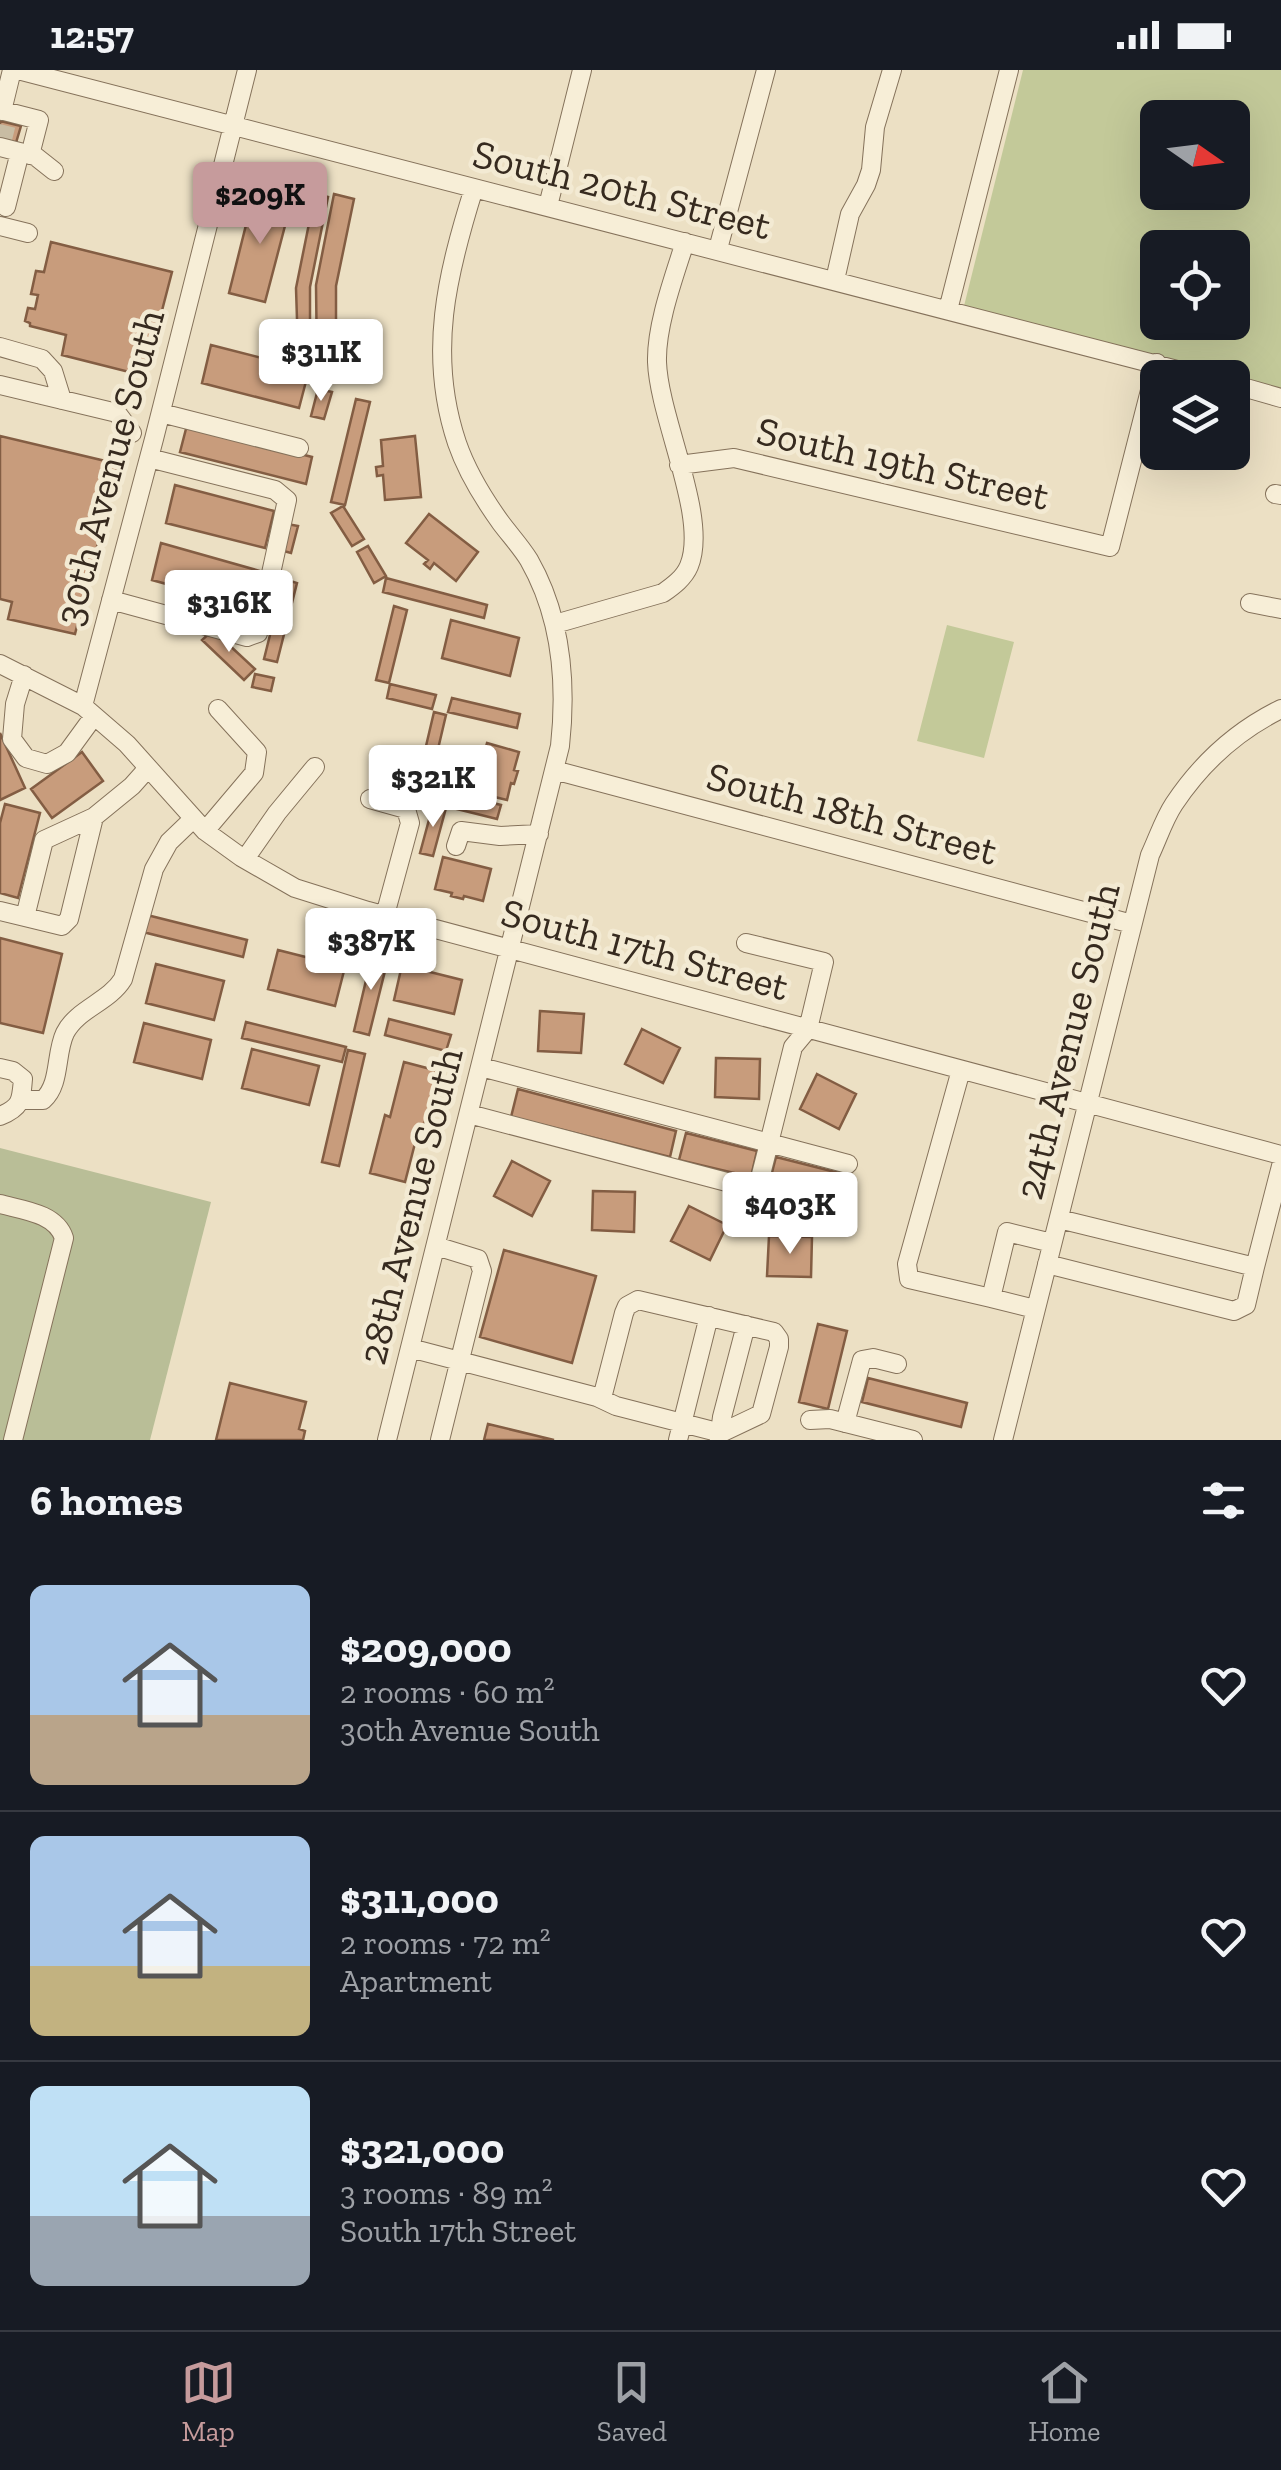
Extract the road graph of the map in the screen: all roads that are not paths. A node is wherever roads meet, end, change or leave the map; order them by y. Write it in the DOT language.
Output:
graph roads {
  1 [pos="15,70"];
  2 [pos="247,70"];
  3 [pos="582,70"];
  4 [pos="766,70"];
  5 [pos="892,70"];
  6 [pos="1010,70"];
  7 [pos="83,78"];
  8 [pos="4,114"];
  9 [pos="232,127"];
  10 [pos="1,146"];
  11 [pos="25,153"];
  12 [pos="54,171"];
  13 [pos="474,188"];
  14 [pos="548,206"];
  15 [pos="3,216"];
  16 [pos="28,233"];
  17 [pos="685,242"];
  18 [pos="718,250"];
  19 [pos="836,280"];
  20 [pos="948,310"];
  21 [pos="0,347"];
  22 [pos="1145,360"];
  23 [pos="0,384"];
  24 [pos="1250,389"];
  25 [pos="1281,398"];
  26 [pos="62,400"];
  27 [pos="161,413"];
  28 [pos="1140,430"];
  29 [pos="132,433"];
  30 [pos="299,448"];
  31 [pos="149,458"];
  32 [pos="679,465"];
  33 [pos="111,600"];
  34 [pos="1250,603"];
  35 [pos="1281,609"];
  36 [pos="555,624"];
  37 [pos="0,664"];
  38 [pos="24,675"];
  39 [pos="218,709"];
  40 [pos="1281,709"];
  41 [pos="88,711"];
  42 [pos="315,767"];
  43 [pos="148,768"];
  44 [pos="554,770"];
  45 [pos="370,800"];
  46 [pos="94,817"];
  47 [pos="199,825"];
  48 [pos="539,834"];
  49 [pos="456,846"];
  50 [pos="245,859"];
  51 [pos="0,911"];
  52 [pos="385,915"];
  53 [pos="25,917"];
  54 [pos="1132,924"];
  55 [pos="746,943"];
  56 [pos="511,949"];
  57 [pos="808,1029"];
  58 [pos="0,1068"];
  59 [pos="481,1068"];
  60 [pos="961,1070"];
  61 [pos="21,1100"];
  62 [pos="1086,1104"];
  63 [pos="469,1114"];
  64 [pos="0,1116"];
  65 [pos="769,1144"];
  66 [pos="1281,1155"];
  67 [pos="848,1164"];
  68 [pos="1281,1166"];
  69 [pos="757,1190"];
  70 [pos="0,1204"];
  71 [pos="835,1212"];
  72 [pos="1059,1219"];
  73 [pos="1052,1243"];
  74 [pos="436,1246"];
  75 [pos="1046,1264"];
  76 [pos="1256,1267"];
  77 [pos="991,1298"];
  78 [pos="1036,1309"];
  79 [pos="709,1316"];
  80 [pos="746,1325"];
  81 [pos="410,1348"];
  82 [pos="460,1361"];
  83 [pos="897,1364"];
  84 [pos="602,1398"];
  85 [pos="810,1420"];
  86 [pos="845,1423"];
  87 [pos="680,1432"];
  88 [pos="720,1436"];
  89 [pos="13,1440"];
  90 [pos="387,1440"];
  91 [pos="440,1440"];
  92 [pos="913,1440"];
  93 [pos="1003,1440"];
  1 -- 7 [label="street, South 20th Street"];
  1 -- 8 [label="street"];
  2 -- 9 [label="street, 30th Avenue South"];
  3 -- 14 [label="street"];
  4 -- 18 [label="street"];
  5 -- 19 [label="street"];
  6 -- 20 [label="street"];
  7 -- 9 [label="street, South 20th Street"];
  8 -- 11 [label="street"];
  9 -- 13 [label="street, South 20th Street"];
  9 -- 27 [label="street, 30th Avenue South"];
  10 -- 11 [label="street"];
  11 -- 12 [label="street"];
  11 -- 15 [label="street"];
  13 -- 14 [label="street, South 20th Street"];
  13 -- 36 [label="street, 28th Avenue South"];
  14 -- 17 [label="street, South 20th Street"];
  15 -- 16 [label="street"];
  17 -- 18 [label="street, South 20th Street"];
  17 -- 32 [label="street"];
  18 -- 19 [label="street, South 20th Street"];
  19 -- 20 [label="street, South 20th Street"];
  20 -- 22 [label="street, South 20th Street"];
  21 -- 26 [label="street"];
  23 -- 26 [label="street"];
  24 -- 25 [label="street"];
  26 -- 29 [label="street"];
  27 -- 30 [label="street"];
  27 -- 31 [label="street, 30th Avenue South"];
  28 -- 32 [label="street, South 19th Street"];
  31 -- 33 [label="street, 30th Avenue South"];
  31 -- 33 [label="street"];
  32 -- 36 [label="street"];
  33 -- 41 [label="street, 30th Avenue South"];
  34 -- 35 [label="street"];
  36 -- 44 [label="street, 28th Avenue South"];
  37 -- 38 [label="street, South 17th Street"];
  38 -- 41 [label="street, South 17th Street"];
  38 -- 41 [label="street"];
  39 -- 47 [label="street"];
  40 -- 54 [label="street, 24th Avenue South"];
  41 -- 43 [label="street, South 17th Street"];
  42 -- 50 [label="street"];
  43 -- 46 [label="street"];
  43 -- 47 [label="street, South 17th Street"];
  44 -- 48 [label="street, 28th Avenue South"];
  44 -- 54 [label="street, South 18th Street"];
  45 -- 52 [label="street"];
  46 -- 53 [label="street"];
  46 -- 53 [label="street"];
  47 -- 50 [label="street, South 17th Street"];
  47 -- 61 [label="street"];
  48 -- 49 [label="street"];
  48 -- 56 [label="street, 28th Avenue South"];
  50 -- 52 [label="street, South 17th Street"];
  51 -- 53 [label="street"];
  52 -- 56 [label="street, South 17th Street"];
  54 -- 62 [label="street, 24th Avenue South"];
  55 -- 57 [label="street"];
  56 -- 57 [label="street, South 17th Street"];
  56 -- 59 [label="street, 28th Avenue South"];
  57 -- 60 [label="street, South 17th Street"];
  57 -- 65 [label="street"];
  58 -- 61 [label="street"];
  59 -- 63 [label="street, 28th Avenue South"];
  59 -- 65 [label="street"];
  60 -- 62 [label="street, South 17th Street"];
  60 -- 77 [label="street"];
  61 -- 64 [label="street"];
  62 -- 66 [label="street, South 17th Street"];
  62 -- 72 [label="street, 24th Avenue South"];
  63 -- 69 [label="street"];
  63 -- 74 [label="street, 28th Avenue South"];
  65 -- 67 [label="street"];
  65 -- 69 [label="street"];
  68 -- 76 [label="street"];
  69 -- 71 [label="street"];
  70 -- 89 [label="street"];
  72 -- 73 [label="street, 24th Avenue South"];
  72 -- 76 [label="street"];
  73 -- 75 [label="street, 24th Avenue South"];
  73 -- 77 [label="street"];
  74 -- 81 [label="street, 28th Avenue South"];
  74 -- 82 [label="street"];
  75 -- 76 [label="street"];
  75 -- 78 [label="street, 24th Avenue South"];
  77 -- 78 [label="street"];
  78 -- 93 [label="street, 24th Avenue South"];
  79 -- 80 [label="street"];
  79 -- 84 [label="street"];
  79 -- 87 [label="street"];
  80 -- 88 [label="street"];
  80 -- 88 [label="street"];
  81 -- 82 [label="street"];
  81 -- 90 [label="street, 28th Avenue South"];
  82 -- 84 [label="street"];
  82 -- 91 [label="street"];
  83 -- 86 [label="street"];
  84 -- 87 [label="street"];
  85 -- 86 [label="street"];
  86 -- 92 [label="street"];
  87 -- 88 [label="street"];
}
